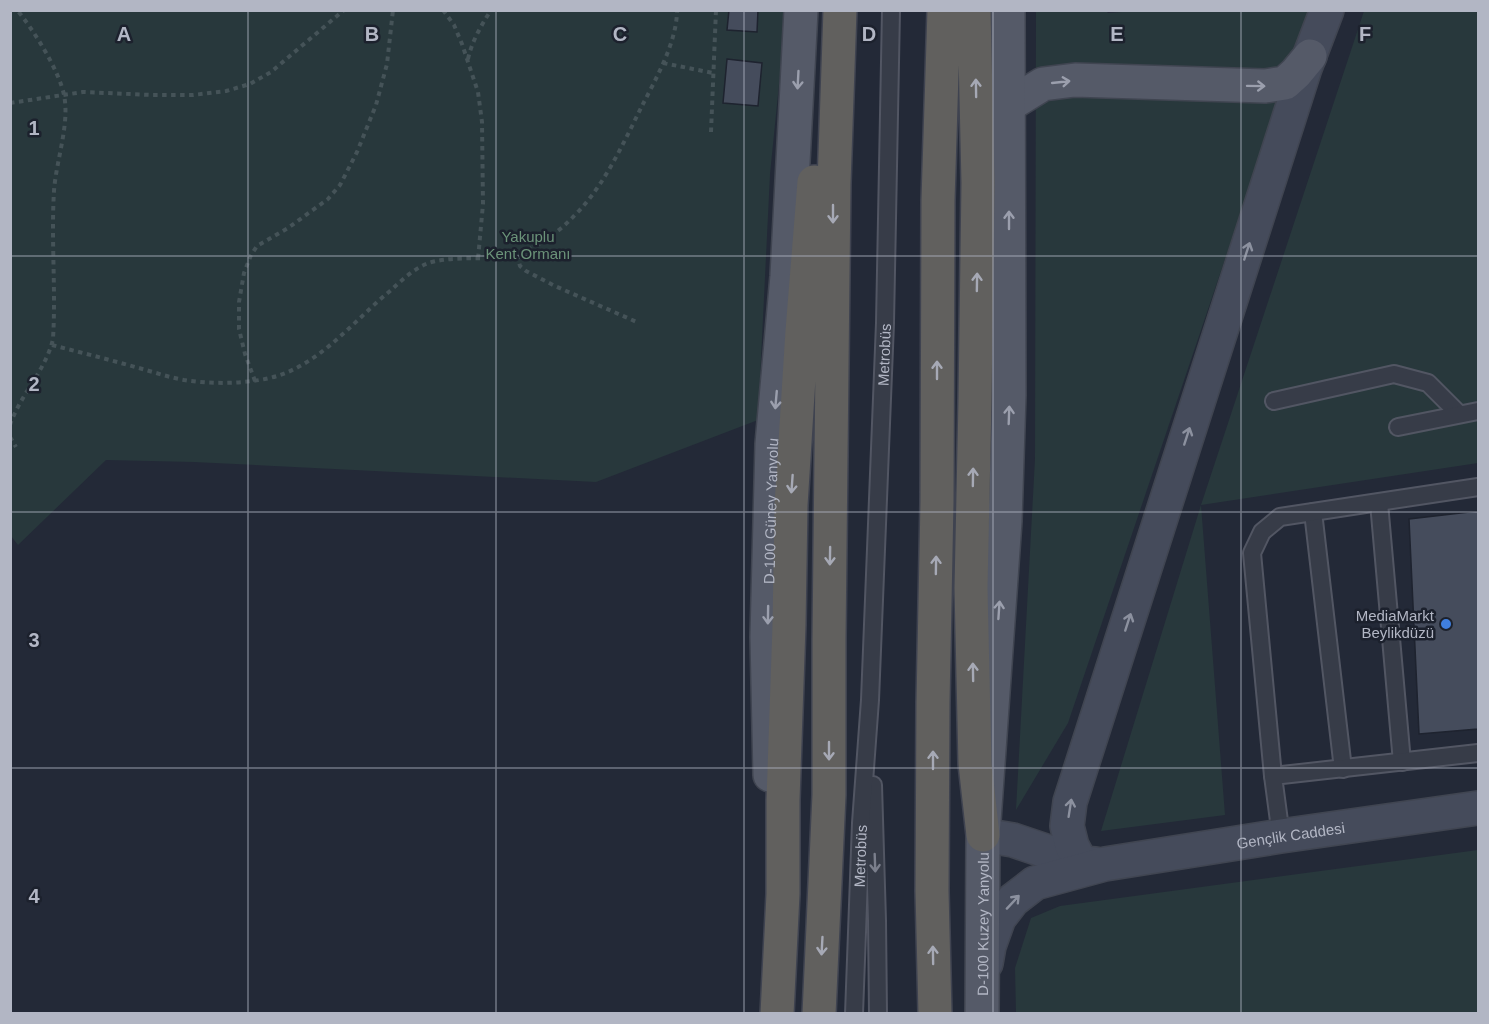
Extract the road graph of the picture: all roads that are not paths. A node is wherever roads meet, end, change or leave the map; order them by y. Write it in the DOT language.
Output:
graph roads {
  1 [pos="840,10"];
  2 [pos="891,10"];
  3 [pos="944,10"];
  4 [pos="974,10"];
  5 [pos="1008,10"];
  6 [pos="1327,10"];
  7 [pos="801,14"];
  8 [pos="838,51"];
  9 [pos="1310,56"];
  10 [pos="1009,105"];
  11 [pos="1274,401"];
  12 [pos="1479,411"];
  13 [pos="1459,414"];
  14 [pos="1398,427"];
  15 [pos="1479,487"];
  16 [pos="1380,503"];
  17 [pos="1313,512"];
  18 [pos="870,700"];
  19 [pos="1479,753"];
  20 [pos="1402,762"];
  21 [pos="1342,769"];
  22 [pos="1273,777"];
  23 [pos="1479,808"];
  24 [pos="982,836"];
  25 [pos="1281,836"];
  26 [pos="1093,864"];
  27 [pos="981,1004"];
  28 [pos="771,1014"];
  29 [pos="777,1014"];
  30 [pos="819,1014"];
  31 [pos="854,1014"];
  32 [pos="878,1014"];
  33 [pos="935,1014"];
  1 -- 8 [label="highway"];
  2 -- 18 [label="lane, Metrobüs"];
  33 -- 3 [label="highway, one-way"];
  24 -- 4 [label="highway, one-way"];
  5 -- 10 [label="main road"];
  6 -- 9 [label="main road"];
  7 -- 28 [label="main road, D-100 Güney Yanyolu, one-way"];
  8 -- 29 [label="highway, one-way"];
  8 -- 30 [label="highway, one-way"];
  10 -- 9 [label="main road, one-way"];
  26 -- 9 [label="main road, one-way"];
  24 -- 10 [label="main road, D-100 Kuzey Yanyolu, one-way"];
  11 -- 13 [label="lane"];
  12 -- 13 [label="lane"];
  13 -- 14 [label="lane"];
  15 -- 16 [label="lane"];
  16 -- 17 [label="lane"];
  16 -- 20 [label="lane"];
  17 -- 21 [label="lane"];
  17 -- 22 [label="lane"];
  18 -- 31 [label="lane, Metrobüs"];
  18 -- 32 [label="lane, Metrobüs, one-way"];
  19 -- 20 [label="lane"];
  20 -- 21 [label="lane"];
  21 -- 22 [label="lane"];
  22 -- 25 [label="lane"];
  23 -- 25 [label="main road, Gençlik Caddesi"];
  24 -- 26 [label="main road"];
  24 -- 27 [label="main road, D-100 Kuzey Yanyolu"];
  25 -- 26 [label="main road, Gençlik Caddesi"];
  27 -- 26 [label="main road, Gençlik Caddesi, one-way"];
}
